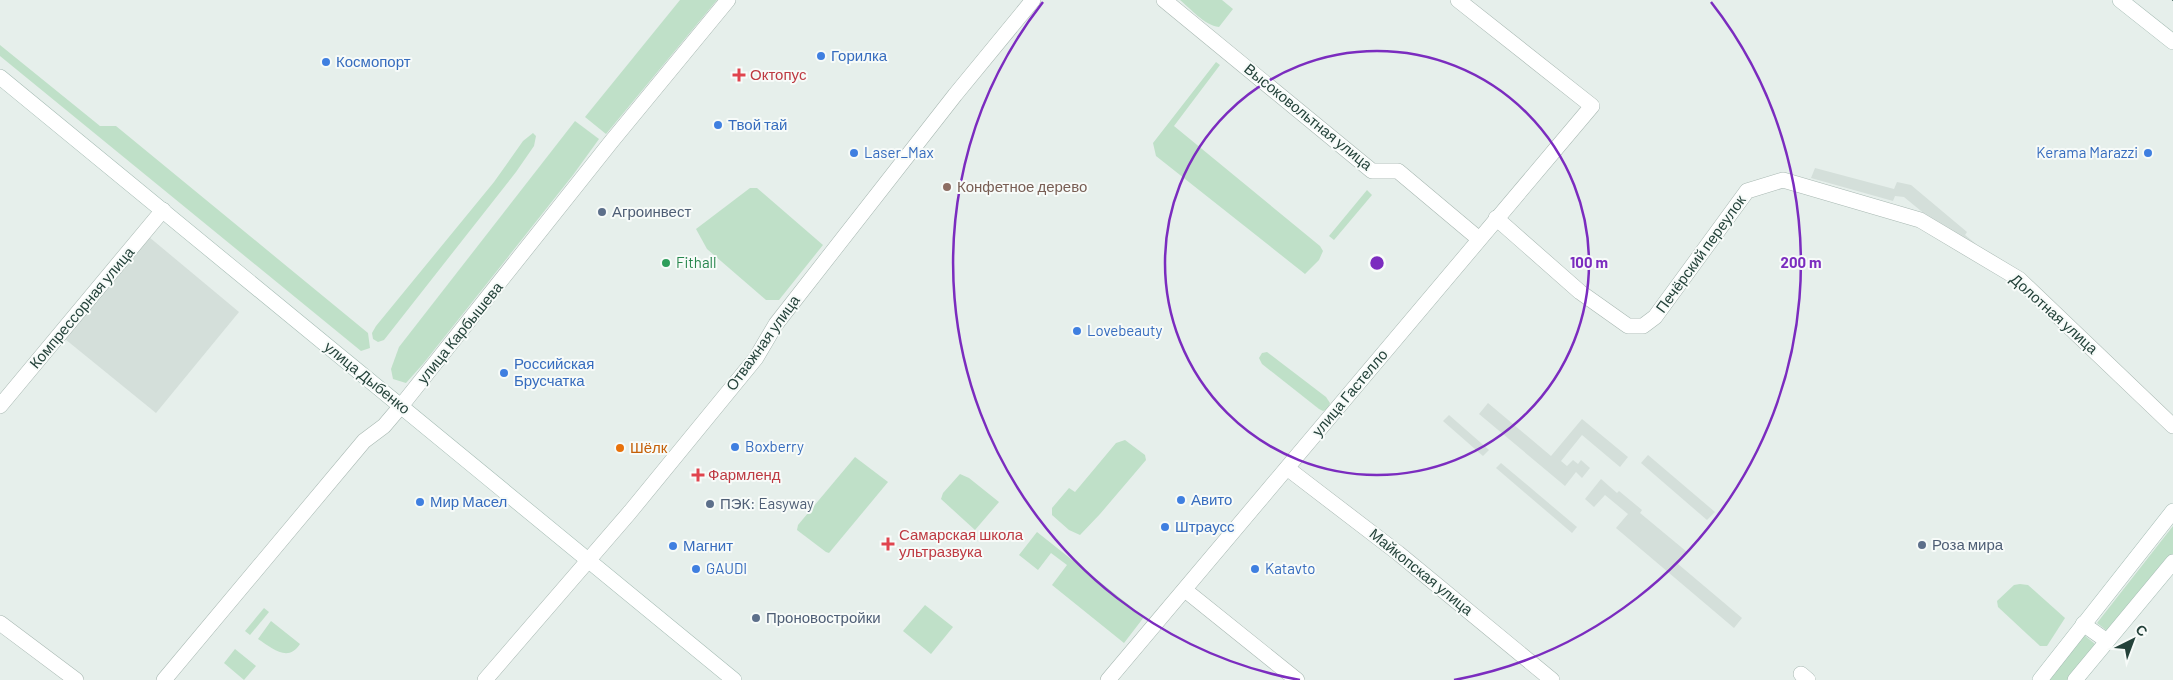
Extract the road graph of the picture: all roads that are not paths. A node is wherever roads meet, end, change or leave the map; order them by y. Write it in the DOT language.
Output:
graph roads {
  1 [pos="728,0"];
  2 [pos="1034,0"];
  3 [pos="1164,0"];
  4 [pos="1458,0"];
  5 [pos="2120,0"];
  6 [pos="2173,42"];
  7 [pos="0,77"];
  8 [pos="163,210"];
  9 [pos="1496,218"];
  10 [pos="1920,220"];
  11 [pos="1479,238"];
  12 [pos="0,406"];
  13 [pos="401,406"];
  14 [pos="2173,426"];
  15 [pos="1287,468"];
  16 [pos="2173,511"];
  17 [pos="589,560"];
  18 [pos="2173,562"];
  19 [pos="1185,590"];
  20 [pos="0,623"];
  21 [pos="2083,624"];
  22 [pos="2107,641"];
  23 [pos="76,680"];
  24 [pos="164,680"];
  25 [pos="485,680"];
  26 [pos="734,680"];
  27 [pos="1108,680"];
  28 [pos="1298,680"];
  29 [pos="1552,680"];
  30 [pos="2040,680"];
  31 [pos="2075,680"];
  1 -- 13 [label="street, улица Карбышева"];
  2 -- 17 [label="street, Отважная улица"];
  3 -- 11 [label="street, Высоковольтная улица"];
  4 -- 9 [label="street, улица Гастелло"];
  5 -- 6 [label="street"];
  7 -- 8 [label="street, улица Дыбенко"];
  8 -- 12 [label="street, Компрессорная улица"];
  8 -- 13 [label="street, улица Дыбенко"];
  9 -- 10 [label="street, Печёрский переулок"];
  9 -- 11 [label="street, улица Гастелло"];
  10 -- 14 [label="street, Долотная улица"];
  11 -- 15 [label="street, улица Гастелло"];
  13 -- 17 [label="street, улица Дыбенко"];
  13 -- 24 [label="street, улица Карбышева"];
  15 -- 19 [label="street, улица Гастелло"];
  15 -- 29 [label="street, Майкопская улица"];
  16 -- 21 [label="street"];
  17 -- 25 [label="street, Отважная улица"];
  17 -- 26 [label="street, улица Дыбенко"];
  18 -- 22 [label="street"];
  19 -- 27 [label="street, улица Гастелло"];
  19 -- 28 [label="street"];
  20 -- 23 [label="street"];
  21 -- 22 [label="street"];
  21 -- 30 [label="street"];
  22 -- 31 [label="street"];
}
